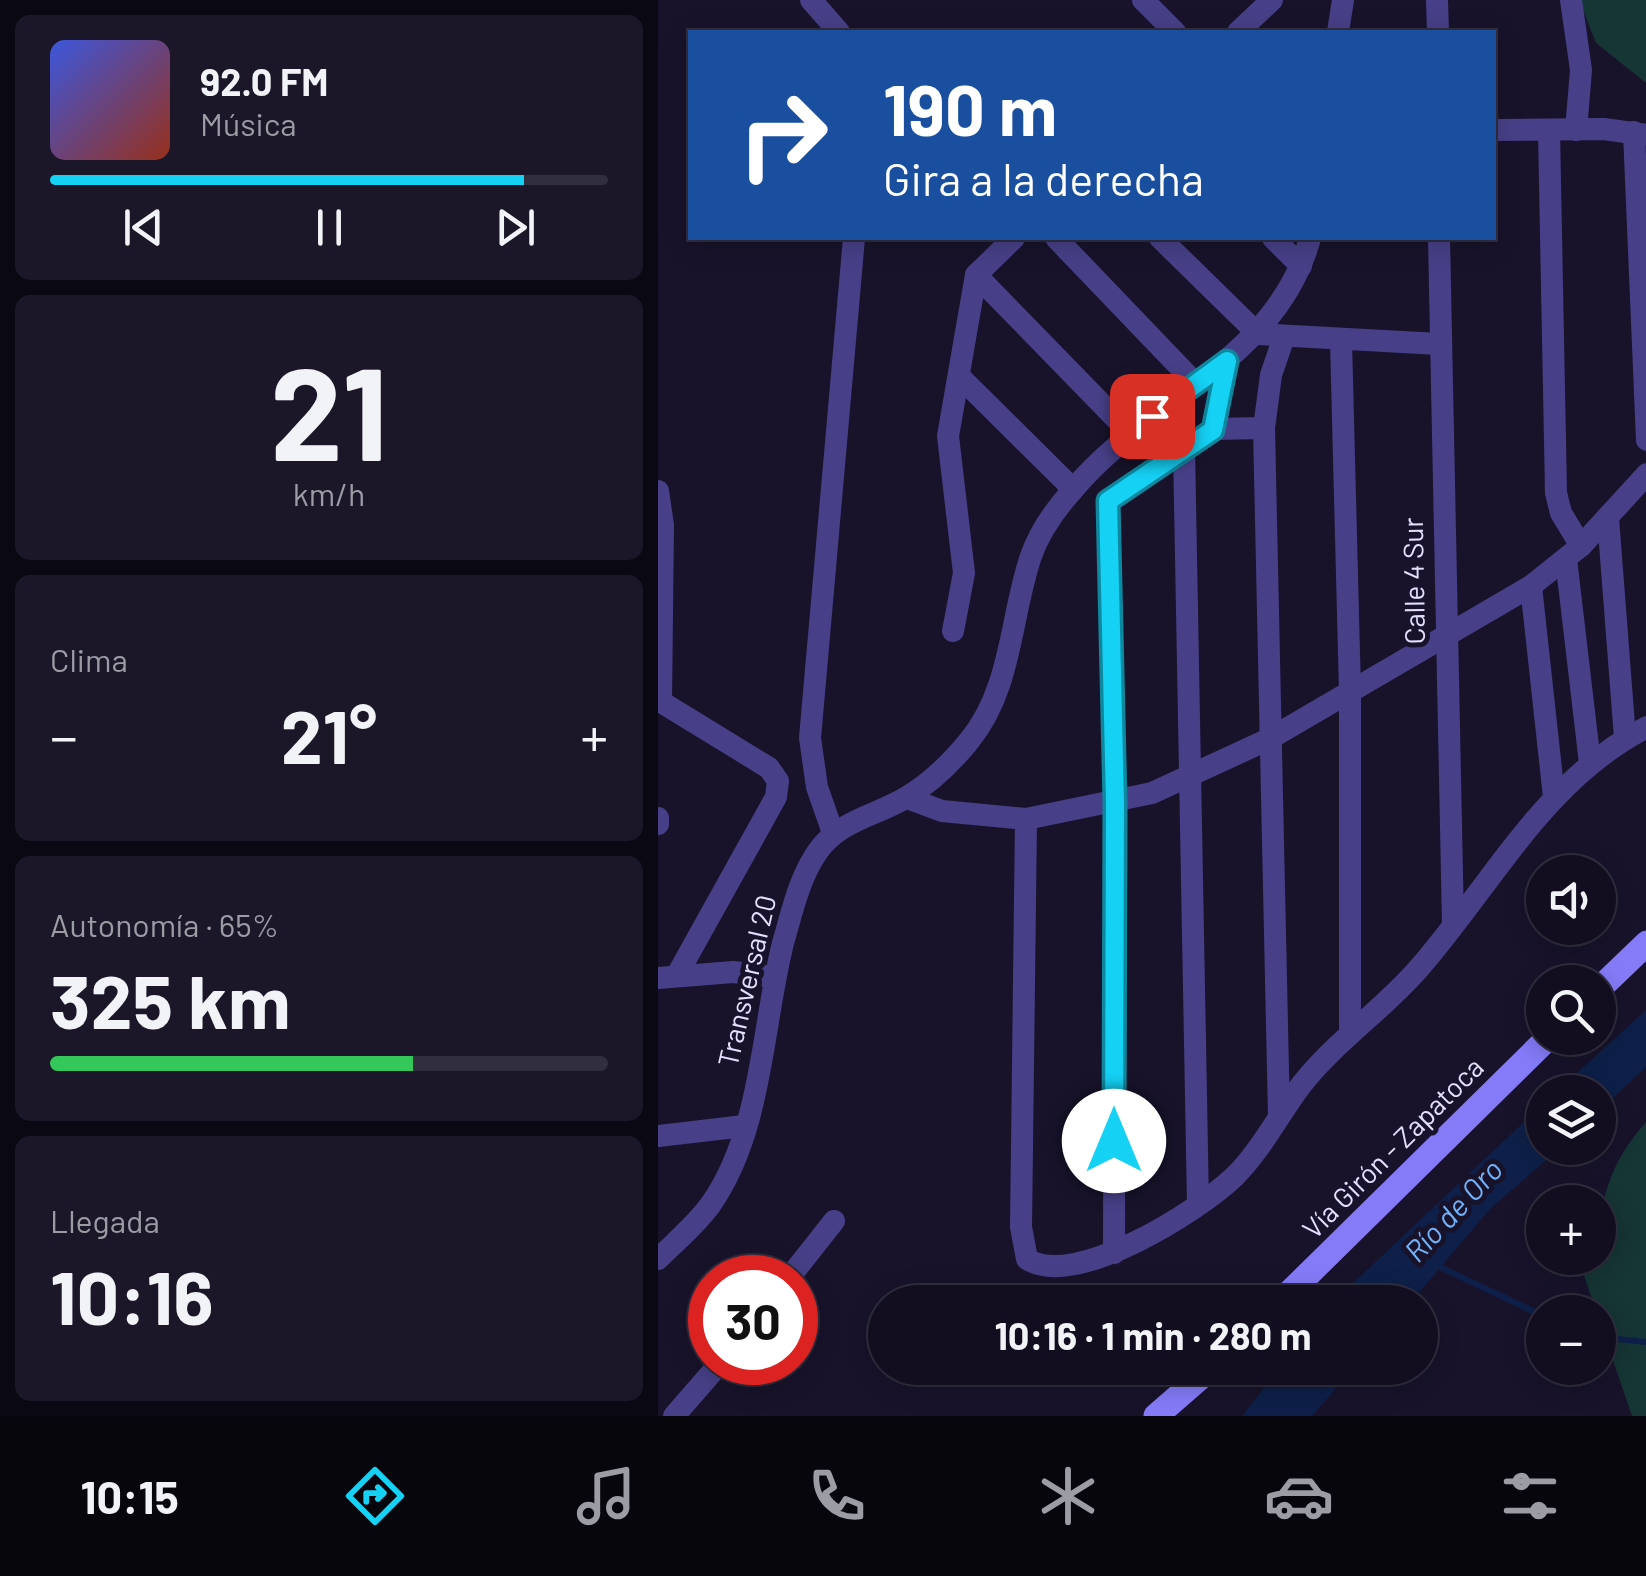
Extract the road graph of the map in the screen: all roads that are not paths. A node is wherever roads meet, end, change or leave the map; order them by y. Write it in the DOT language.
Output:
graph roads {
  1 [pos="811,0"];
  2 [pos="1144,0"];
  3 [pos="1272,0"];
  4 [pos="1344,0"];
  5 [pos="1438,0"];
  6 [pos="1571,0"];
  7 [pos="837,30"];
  8 [pos="1173,30"];
  9 [pos="1240,30"];
  10 [pos="1338,30"];
  11 [pos="1438,30"];
  12 [pos="1496,130"];
  13 [pos="1576,130"];
  14 [pos="1549,131"];
  15 [pos="1640,134"];
  16 [pos="854,240"];
  17 [pos="1012,240"];
  18 [pos="1058,240"];
  19 [pos="1162,240"];
  20 [pos="1275,240"];
  21 [pos="1309,240"];
  22 [pos="1439,240"];
  23 [pos="1302,266"];
  24 [pos="976,275"];
  25 [pos="1258,334"];
  26 [pos="1284,337"];
  27 [pos="1342,341"];
  28 [pos="1439,344"];
  29 [pos="1227,361"];
  30 [pos="960,377"];
  31 [pos="1195,383"];
  32 [pos="1264,428"];
  33 [pos="1213,430"];
  34 [pos="1130,433"];
  35 [pos="1646,443"];
  36 [pos="1184,448"];
  37 [pos="1646,475"];
  38 [pos="1072,489"];
  39 [pos="658,491"];
  40 [pos="1608,518"];
  41 [pos="1574,553"];
  42 [pos="1531,586"];
  43 [pos="954,631"];
  44 [pos="1445,638"];
  45 [pos="1350,692"];
  46 [pos="659,701"];
  47 [pos="1646,726"];
  48 [pos="1625,738"];
  49 [pos="1269,739"];
  50 [pos="1590,763"];
  51 [pos="1191,776"];
  52 [pos="1554,797"];
  53 [pos="907,798"];
  54 [pos="1115,803"];
  55 [pos="1026,819"];
  56 [pos="833,833"];
  57 [pos="1453,924"];
  58 [pos="1646,943"];
  59 [pos="1616,972"];
  60 [pos="667,976"];
  61 [pos="775,976"];
  62 [pos="1350,1031"];
  63 [pos="1531,1055"];
  64 [pos="1278,1117"];
  65 [pos="744,1126"];
  66 [pos="658,1136"];
  67 [pos="1198,1204"];
  68 [pos="834,1220"];
  69 [pos="1114,1253"];
  70 [pos="807,1255"];
  71 [pos="658,1259"];
  72 [pos="1297,1285"];
  73 [pos="701,1385"];
  74 [pos="1191,1385"];
  75 [pos="674,1416"];
  76 [pos="1156,1416"];
  1 -- 7 [label="street"];
  2 -- 8 [label="street"];
  3 -- 9 [label="street"];
  4 -- 10 [label="street"];
  5 -- 11 [label="street"];
  6 -- 13 [label="street"];
  12 -- 14 [label="street"];
  13 -- 14 [label="street"];
  13 -- 15 [label="street"];
  14 -- 41 [label="street"];
  15 -- 35 [label="street"];
  16 -- 56 [label="street"];
  17 -- 24 [label="street"];
  18 -- 31 [label="street"];
  19 -- 25 [label="street"];
  20 -- 23 [label="street"];
  21 -- 23 [label="street"];
  22 -- 28 [label="street, Calle 4 Sur"];
  23 -- 25 [label="street"];
  24 -- 30 [label="street"];
  24 -- 34 [label="street"];
  25 -- 26 [label="street"];
  25 -- 29 [label="street"];
  26 -- 27 [label="street"];
  26 -- 32 [label="street"];
  27 -- 28 [label="street"];
  27 -- 45 [label="street"];
  28 -- 44 [label="street, Calle 4 Sur"];
  29 -- 31 [label="street"];
  29 -- 33 [label="street"];
  30 -- 38 [label="street"];
  30 -- 43 [label="street"];
  31 -- 34 [label="street"];
  32 -- 33 [label="street"];
  32 -- 49 [label="street"];
  33 -- 36 [label="street"];
  34 -- 38 [label="street"];
  35 -- 37 [label="street"];
  36 -- 51 [label="street"];
  36 -- 54 [label="street"];
  37 -- 40 [label="street"];
  38 -- 53 [label="street"];
  39 -- 46 [label="street"];
  40 -- 41 [label="street"];
  40 -- 48 [label="street"];
  41 -- 42 [label="street"];
  41 -- 50 [label="street"];
  42 -- 44 [label="street"];
  42 -- 52 [label="street"];
  44 -- 45 [label="street"];
  44 -- 57 [label="street, Calle 4 Sur"];
  45 -- 49 [label="street"];
  45 -- 62 [label="street"];
  46 -- 60 [label="street"];
  47 -- 48 [label="street"];
  48 -- 50 [label="street"];
  49 -- 51 [label="street"];
  49 -- 64 [label="street"];
  50 -- 52 [label="street"];
  51 -- 54 [label="street"];
  51 -- 67 [label="street"];
  52 -- 57 [label="street"];
  53 -- 55 [label="street"];
  53 -- 56 [label="street"];
  54 -- 55 [label="street"];
  54 -- 69 [label="street"];
  55 -- 69 [label="street"];
  56 -- 61 [label="street, Transversal 20"];
  57 -- 62 [label="street"];
  58 -- 59 [label="main road"];
  60 -- 61 [label="street"];
  61 -- 65 [label="street, Transversal 20"];
  62 -- 64 [label="street"];
  63 -- 72 [label="main road, Vía Girón - Zapatoca"];
  64 -- 67 [label="street"];
  65 -- 66 [label="street"];
  65 -- 71 [label="street, Transversal 20"];
  67 -- 69 [label="street"];
  68 -- 70 [label="street"];
  73 -- 75 [label="street"];
  74 -- 76 [label="main road"];
}
